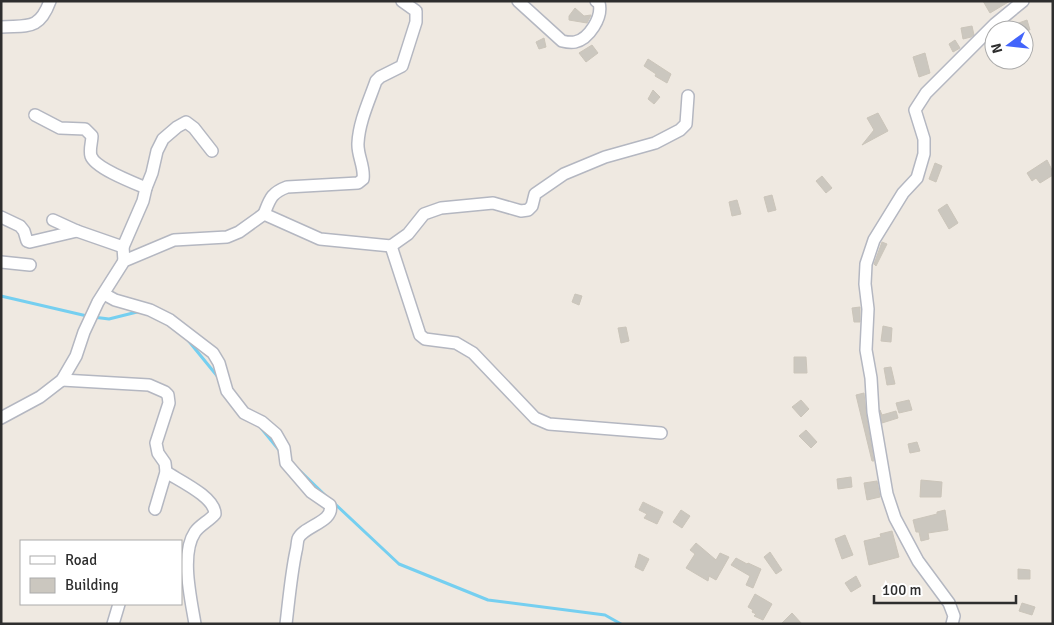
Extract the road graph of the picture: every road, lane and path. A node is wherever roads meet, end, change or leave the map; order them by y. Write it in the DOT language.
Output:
graph roads {
  1 [pos="50,1"];
  2 [pos="402,1"];
  3 [pos="518,1"];
  4 [pos="596,1"];
  5 [pos="1023,1"];
  6 [pos="1,27"];
  7 [pos="688,96"];
  8 [pos="35,115"];
  9 [pos="212,151"];
  10 [pos="146,188"];
  11 [pos="264,214"];
  12 [pos="1,217"];
  13 [pos="53,220"];
  14 [pos="77,231"];
  15 [pos="391,246"];
  16 [pos="123,247"];
  17 [pos="124,261"];
  18 [pos="1,262"];
  19 [pos="30,265"];
  20 [pos="101,298"];
  21 [pos="62,380"];
  22 [pos="1,418"];
  23 [pos="661,433"];
  24 [pos="166,472"];
  25 [pos="155,509"];
  26 [pos="119,605"];
  27 [pos="113,624"];
  28 [pos="195,624"];
  29 [pos="286,624"];
  30 [pos="952,624"];
  1 -- 6 [label="street"];
  2 -- 11 [label="street"];
  3 -- 4 [label="street"];
  5 -- 30 [label="street"];
  7 -- 15 [label="street"];
  8 -- 10 [label="street"];
  9 -- 10 [label="street"];
  10 -- 16 [label="street"];
  11 -- 15 [label="street"];
  11 -- 17 [label="street"];
  12 -- 14 [label="street"];
  13 -- 14 [label="street"];
  14 -- 16 [label="street"];
  15 -- 23 [label="street"];
  16 -- 17 [label="street"];
  17 -- 20 [label="street"];
  18 -- 19 [label="street"];
  20 -- 21 [label="street"];
  20 -- 29 [label="street"];
  21 -- 22 [label="street"];
  21 -- 24 [label="street"];
  24 -- 25 [label="street"];
  24 -- 28 [label="street"];
  26 -- 27 [label="street"];
}
